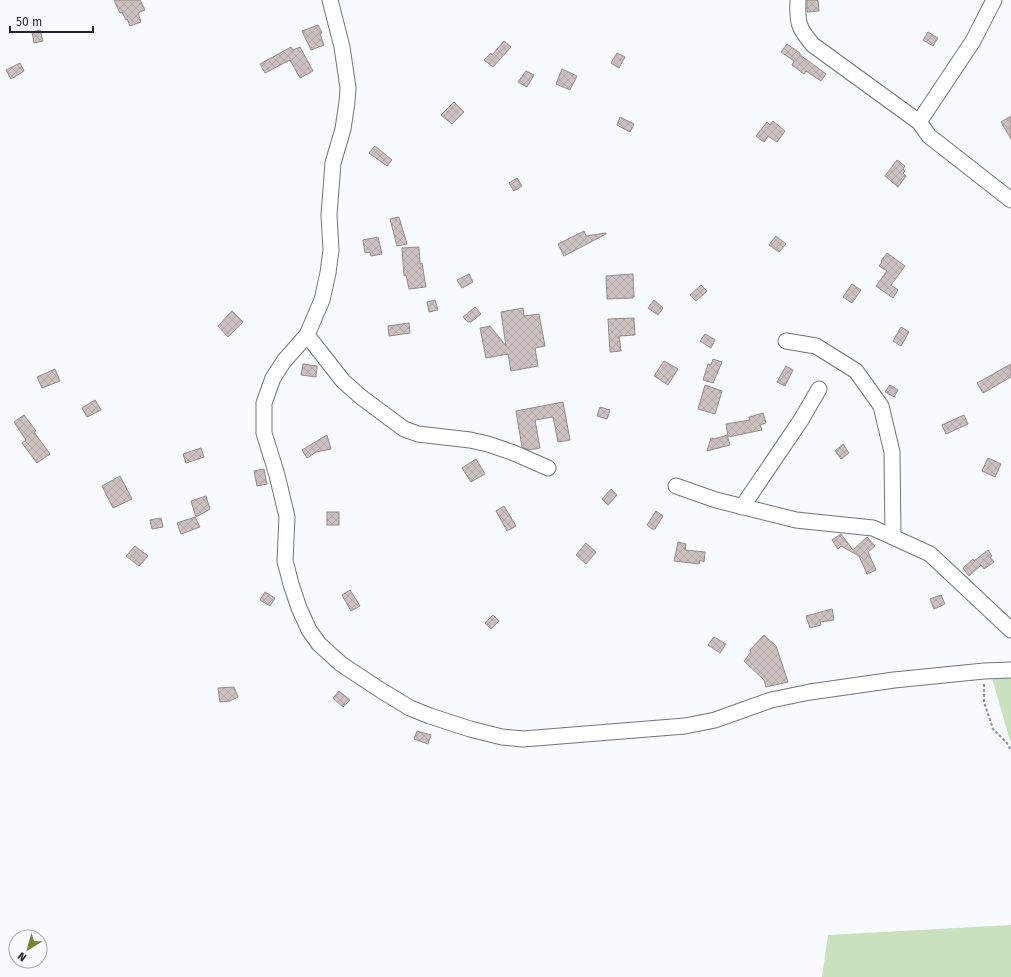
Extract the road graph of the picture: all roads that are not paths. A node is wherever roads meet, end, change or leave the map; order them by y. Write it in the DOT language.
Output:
graph roads {
  1 [pos="330,0"];
  2 [pos="798,0"];
  3 [pos="994,0"];
  4 [pos="919,122"];
  5 [pos="1011,200"];
  6 [pos="307,335"];
  7 [pos="786,341"];
  8 [pos="819,389"];
  9 [pos="548,468"];
  10 [pos="676,486"];
  11 [pos="742,507"];
  12 [pos="893,537"];
  13 [pos="1011,630"];
  14 [pos="1011,670"];
  1 -- 6 [label="street"];
  2 -- 4 [label="street"];
  3 -- 4 [label="street"];
  4 -- 5 [label="street"];
  6 -- 9 [label="street"];
  6 -- 14 [label="street"];
  7 -- 12 [label="street"];
  8 -- 11 [label="street"];
  10 -- 11 [label="street"];
  11 -- 12 [label="street"];
  12 -- 13 [label="street"];
}
